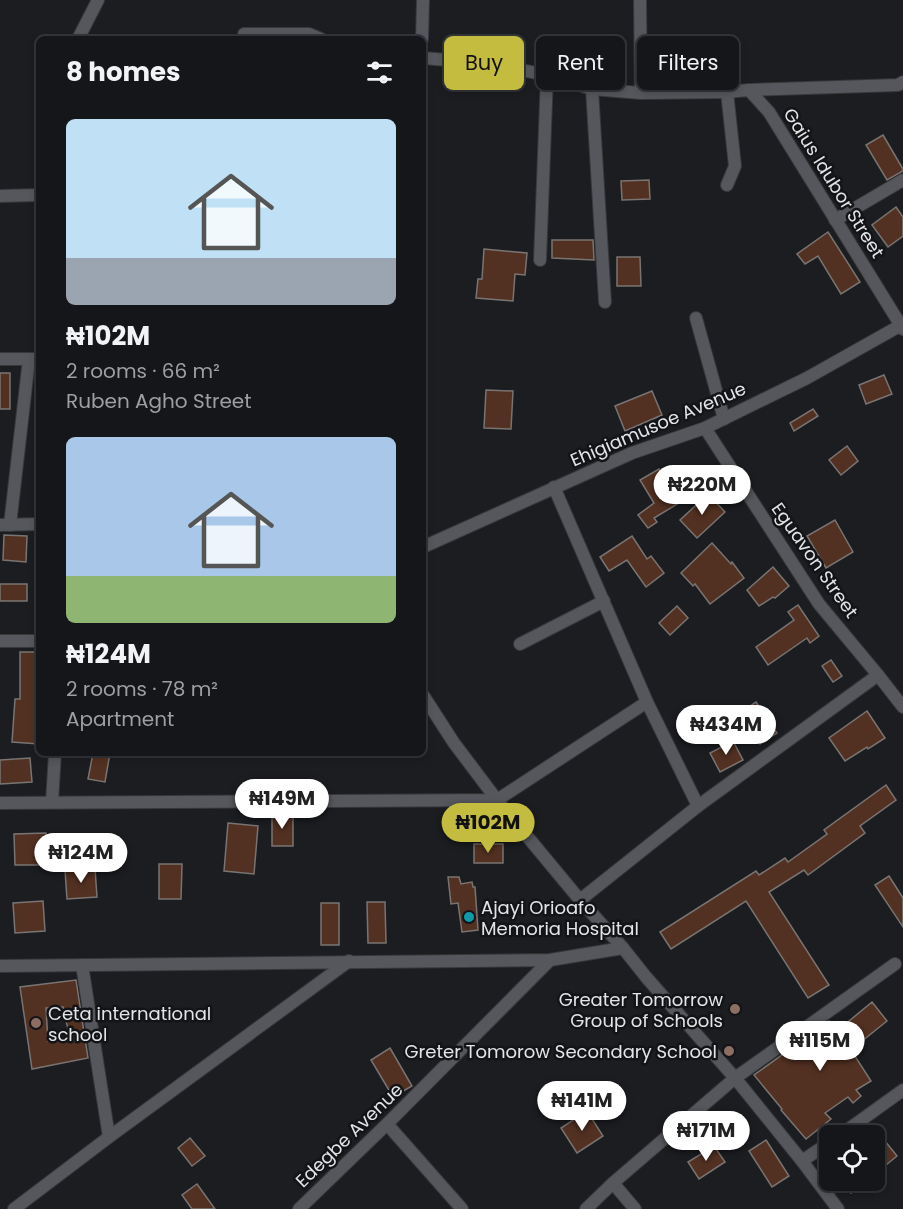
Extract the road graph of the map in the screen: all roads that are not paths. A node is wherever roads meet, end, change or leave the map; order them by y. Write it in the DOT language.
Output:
graph roads {
  1 [pos="98,0"];
  2 [pos="423,0"];
  3 [pos="640,0"];
  4 [pos="244,34"];
  5 [pos="80,36"];
  6 [pos="314,36"];
  7 [pos="422,36"];
  8 [pos="426,58"];
  9 [pos="536,73"];
  10 [pos="903,82"];
  11 [pos="546,90"];
  12 [pos="592,90"];
  13 [pos="604,90"];
  14 [pos="749,90"];
  15 [pos="727,92"];
  16 [pos="641,93"];
  17 [pos="903,180"];
  18 [pos="727,185"];
  19 [pos="36,195"];
  20 [pos="0,196"];
  21 [pos="836,220"];
  22 [pos="540,260"];
  23 [pos="605,302"];
  24 [pos="696,318"];
  25 [pos="902,326"];
  26 [pos="0,359"];
  27 [pos="34,359"];
  28 [pos="724,419"];
  29 [pos="705,428"];
  30 [pos="554,487"];
  31 [pos="36,524"];
  32 [pos="5,525"];
  33 [pos="426,546"];
  34 [pos="604,601"];
  35 [pos="0,641"];
  36 [pos="36,641"];
  37 [pos="520,644"];
  38 [pos="878,675"];
  39 [pos="426,700"];
  40 [pos="647,702"];
  41 [pos="903,707"];
  42 [pos="55,756"];
  43 [pos="497,800"];
  44 [pos="52,802"];
  45 [pos="0,803"];
  46 [pos="698,806"];
  47 [pos="580,900"];
  48 [pos="623,948"];
  49 [pos="550,960"];
  50 [pos="350,961"];
  51 [pos="895,964"];
  52 [pos="82,965"];
  53 [pos="0,966"];
  54 [pos="735,1078"];
  55 [pos="903,1090"];
  56 [pos="387,1124"];
  57 [pos="854,1125"];
  58 [pos="109,1137"];
  59 [pos="819,1149"];
  60 [pos="802,1161"];
  61 [pos="613,1183"];
  62 [pos="14,1209"];
  63 [pos="299,1209"];
  64 [pos="462,1209"];
  65 [pos="586,1209"];
  66 [pos="635,1209"];
  67 [pos="838,1209"];
  1 -- 5 [label="street"];
  2 -- 7 [label="street"];
  3 -- 16 [label="street"];
  4 -- 6 [label="street"];
  8 -- 9 [label="street"];
  10 -- 14 [label="street"];
  11 -- 22 [label="street"];
  12 -- 23 [label="street"];
  13 -- 16 [label="street"];
  14 -- 15 [label="street"];
  14 -- 21 [label="street, Gaius Idubor Street"];
  15 -- 16 [label="street"];
  15 -- 18 [label="street"];
  17 -- 21 [label="street"];
  19 -- 20 [label="street"];
  21 -- 25 [label="street, Gaius Idubor Street"];
  24 -- 28 [label="street"];
  25 -- 28 [label="street, Ehigiamusoe Avenue"];
  26 -- 27 [label="street"];
  27 -- 32 [label="street"];
  28 -- 29 [label="street, Ehigiamusoe Avenue"];
  29 -- 30 [label="street, Ehigiamusoe Avenue"];
  29 -- 38 [label="street, Eguavon Street"];
  30 -- 33 [label="street, Ehigiamusoe Avenue"];
  30 -- 34 [label="street"];
  31 -- 32 [label="street"];
  34 -- 37 [label="street"];
  34 -- 40 [label="street"];
  35 -- 36 [label="street"];
  38 -- 41 [label="street, Eguavon Street"];
  38 -- 46 [label="street"];
  39 -- 43 [label="street"];
  40 -- 43 [label="street"];
  40 -- 46 [label="street"];
  42 -- 44 [label="street"];
  43 -- 44 [label="street"];
  43 -- 47 [label="street"];
  44 -- 45 [label="street"];
  46 -- 47 [label="street"];
  47 -- 48 [label="street"];
  48 -- 49 [label="street"];
  48 -- 54 [label="street"];
  49 -- 50 [label="street"];
  49 -- 56 [label="street, Edegbe Avenue"];
  50 -- 52 [label="street"];
  50 -- 58 [label="street"];
  51 -- 54 [label="street"];
  52 -- 53 [label="street"];
  52 -- 58 [label="street"];
  54 -- 60 [label="street"];
  54 -- 61 [label="street"];
  55 -- 57 [label="street"];
  56 -- 63 [label="street, Edegbe Avenue"];
  56 -- 64 [label="street"];
  58 -- 62 [label="street"];
  59 -- 60 [label="street"];
  60 -- 67 [label="street"];
  61 -- 65 [label="street"];
  61 -- 66 [label="street"];
}
